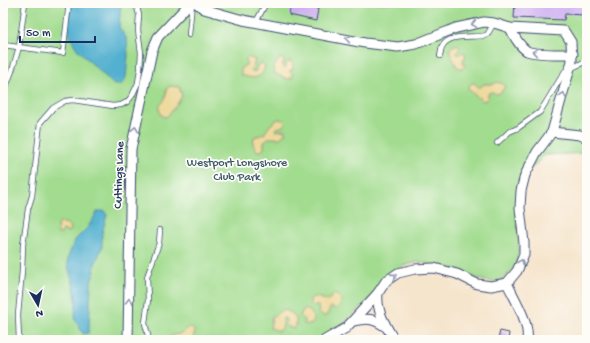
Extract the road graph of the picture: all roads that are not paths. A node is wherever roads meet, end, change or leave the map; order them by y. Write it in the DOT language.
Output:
graph roads {
  1 [pos="25,3"];
  2 [pos="69,3"];
  3 [pos="136,3"];
  4 [pos="191,3"];
  5 [pos="196,3"];
  6 [pos="266,3"];
  7 [pos="256,22"];
  8 [pos="494,23"];
  9 [pos="510,28"];
  10 [pos="189,35"];
  11 [pos="3,45"];
  12 [pos="19,47"];
  13 [pos="573,54"];
  14 [pos="440,56"];
  15 [pos="587,59"];
  16 [pos="571,67"];
  17 [pos="3,95"];
  18 [pos="552,132"];
  19 [pos="587,138"];
  20 [pos="497,142"];
  21 [pos="160,230"];
  22 [pos="508,283"];
  23 [pos="378,292"];
  24 [pos="353,321"];
  25 [pos="387,328"];
  26 [pos="18,340"];
  27 [pos="128,340"];
  28 [pos="149,340"];
  29 [pos="325,340"];
  30 [pos="394,340"];
  31 [pos="527,340"];
  1 -- 12 [label="lane"];
  2 -- 12 [label="lane"];
  3 -- 26 [label="lane"];
  4 -- 10 [label="lane"];
  27 -- 4 [label="street, Cuttings Lane, one-way"];
  5 -- 7 [label="street"];
  6 -- 7 [label="lane"];
  8 -- 7 [label="street, one-way"];
  8 -- 9 [label="street"];
  8 -- 14 [label="lane"];
  13 -- 9 [label="street, one-way"];
  9 -- 13 [label="street"];
  11 -- 12 [label="lane"];
  12 -- 17 [label="lane"];
  13 -- 16 [label="street"];
  15 -- 16 [label="lane"];
  18 -- 16 [label="street, one-way"];
  16 -- 20 [label="lane"];
  18 -- 19 [label="street"];
  22 -- 18 [label="street, one-way"];
  21 -- 28 [label="lane"];
  23 -- 22 [label="street, one-way"];
  22 -- 31 [label="street"];
  23 -- 24 [label="street"];
  23 -- 25 [label="street"];
  24 -- 25 [label="street"];
  24 -- 29 [label="street"];
  25 -- 30 [label="street"];
}
